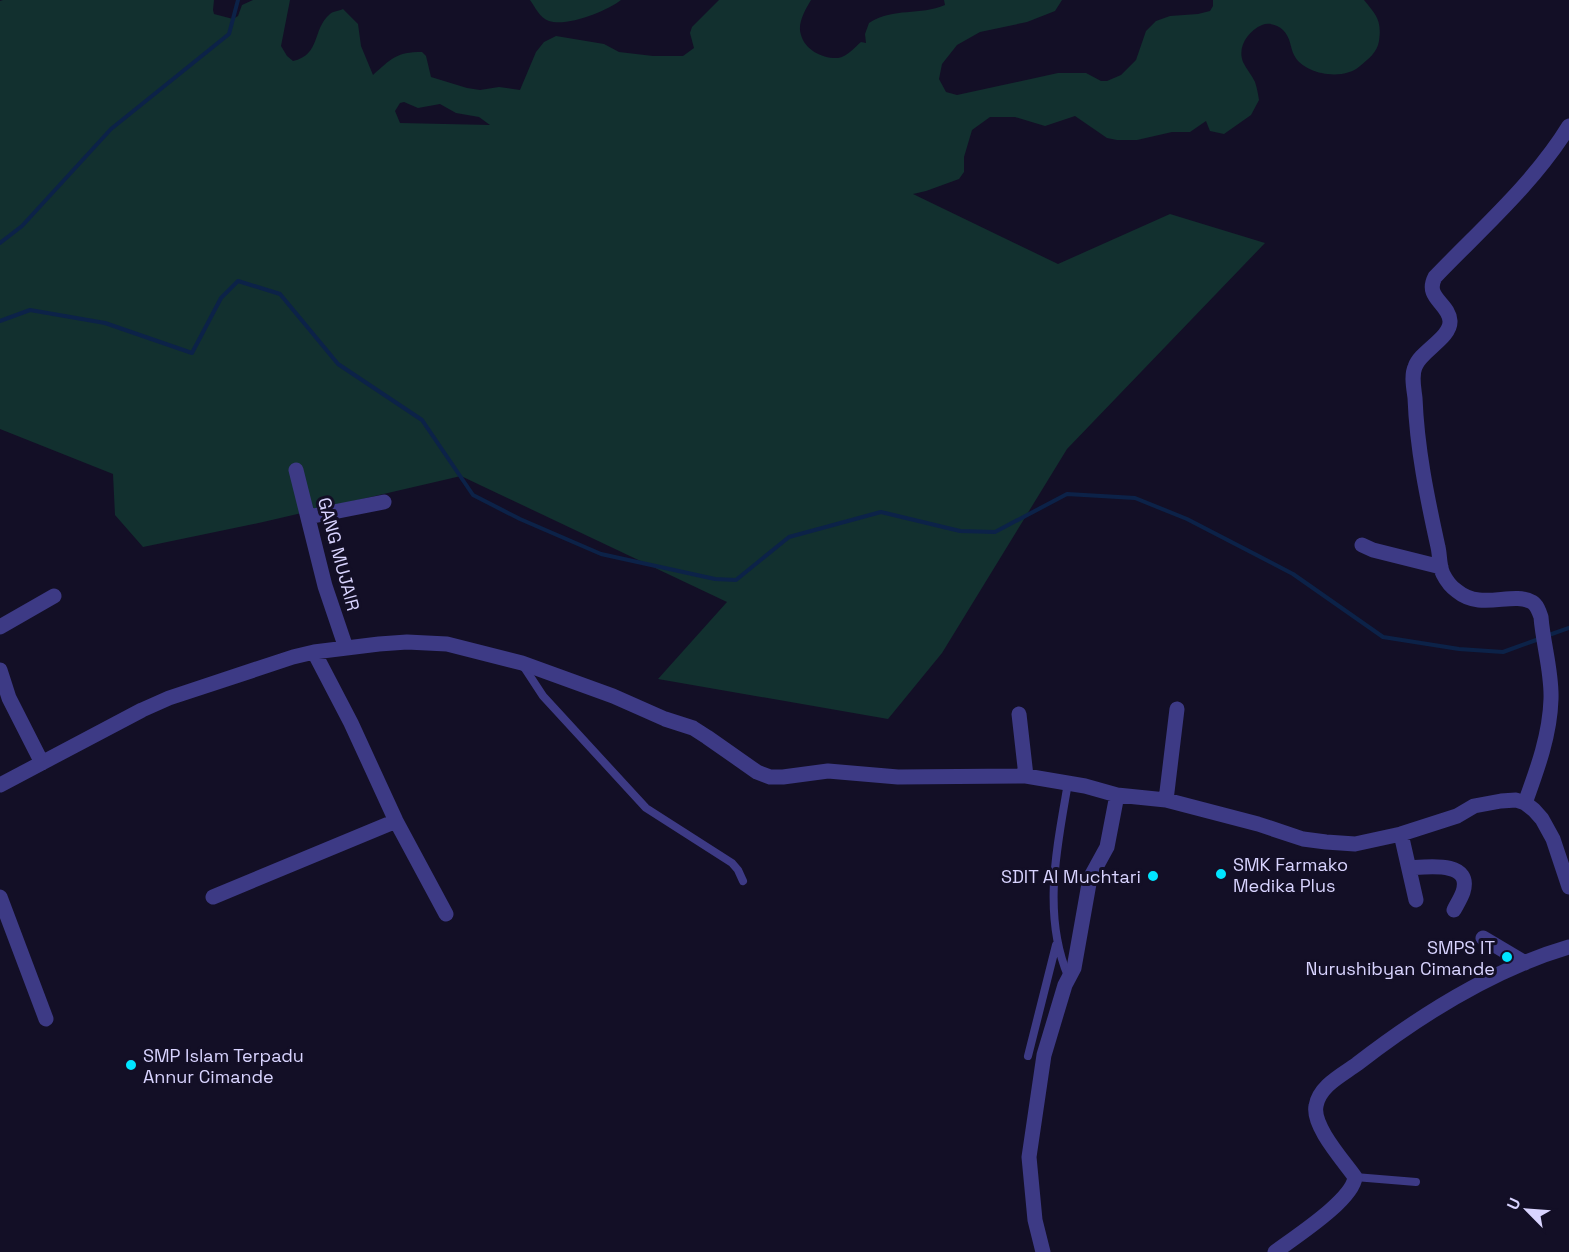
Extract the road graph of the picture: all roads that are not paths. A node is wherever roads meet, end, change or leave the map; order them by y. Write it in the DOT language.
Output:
graph roads {
  1 [pos="1569,126"];
  2 [pos="296,470"];
  3 [pos="384,502"];
  4 [pos="308,518"];
  5 [pos="1362,545"];
  6 [pos="1441,567"];
  7 [pos="54,596"];
  8 [pos="0,627"];
  9 [pos="346,648"];
  10 [pos="314,652"];
  11 [pos="522,663"];
  12 [pos="0,670"];
  13 [pos="1177,709"];
  14 [pos="1018,714"];
  15 [pos="42,763"];
  16 [pos="1026,776"];
  17 [pos="1068,783"];
  18 [pos="0,785"];
  19 [pos="1117,795"];
  20 [pos="1166,800"];
  21 [pos="1525,803"];
  22 [pos="396,821"];
  23 [pos="1401,834"];
  24 [pos="1409,868"];
  25 [pos="743,881"];
  26 [pos="1569,887"];
  27 [pos="0,897"];
  28 [pos="213,897"];
  29 [pos="1416,900"];
  30 [pos="1455,910"];
  31 [pos="446,914"];
  32 [pos="1483,938"];
  33 [pos="1056,945"];
  34 [pos="1569,947"];
  35 [pos="1525,963"];
  36 [pos="1068,978"];
  37 [pos="46,1019"];
  38 [pos="1028,1056"];
  39 [pos="1355,1176"];
  40 [pos="1416,1182"];
  41 [pos="1043,1252"];
  42 [pos="1275,1252"];
  1 -- 6 [label="street"];
  2 -- 4 [label="street, GANG MUJAIR"];
  3 -- 4 [label="street"];
  4 -- 9 [label="street, GANG MUJAIR"];
  5 -- 6 [label="street"];
  6 -- 21 [label="street"];
  7 -- 8 [label="street"];
  9 -- 10 [label="street"];
  9 -- 11 [label="street"];
  10 -- 15 [label="street"];
  10 -- 22 [label="street"];
  11 -- 16 [label="street"];
  11 -- 25 [label="lane"];
  12 -- 15 [label="street"];
  13 -- 20 [label="street"];
  14 -- 16 [label="street"];
  15 -- 18 [label="street"];
  16 -- 17 [label="street"];
  17 -- 19 [label="street"];
  17 -- 33 [label="lane"];
  19 -- 20 [label="street"];
  19 -- 36 [label="street"];
  20 -- 23 [label="street"];
  21 -- 23 [label="street"];
  21 -- 26 [label="street"];
  22 -- 28 [label="street"];
  22 -- 31 [label="street"];
  23 -- 24 [label="street"];
  24 -- 29 [label="street"];
  24 -- 30 [label="street"];
  27 -- 37 [label="street"];
  32 -- 35 [label="street"];
  33 -- 36 [label="lane"];
  33 -- 38 [label="lane"];
  34 -- 35 [label="street"];
  35 -- 39 [label="street"];
  36 -- 41 [label="street"];
  39 -- 40 [label="lane"];
  39 -- 42 [label="street"];
}
